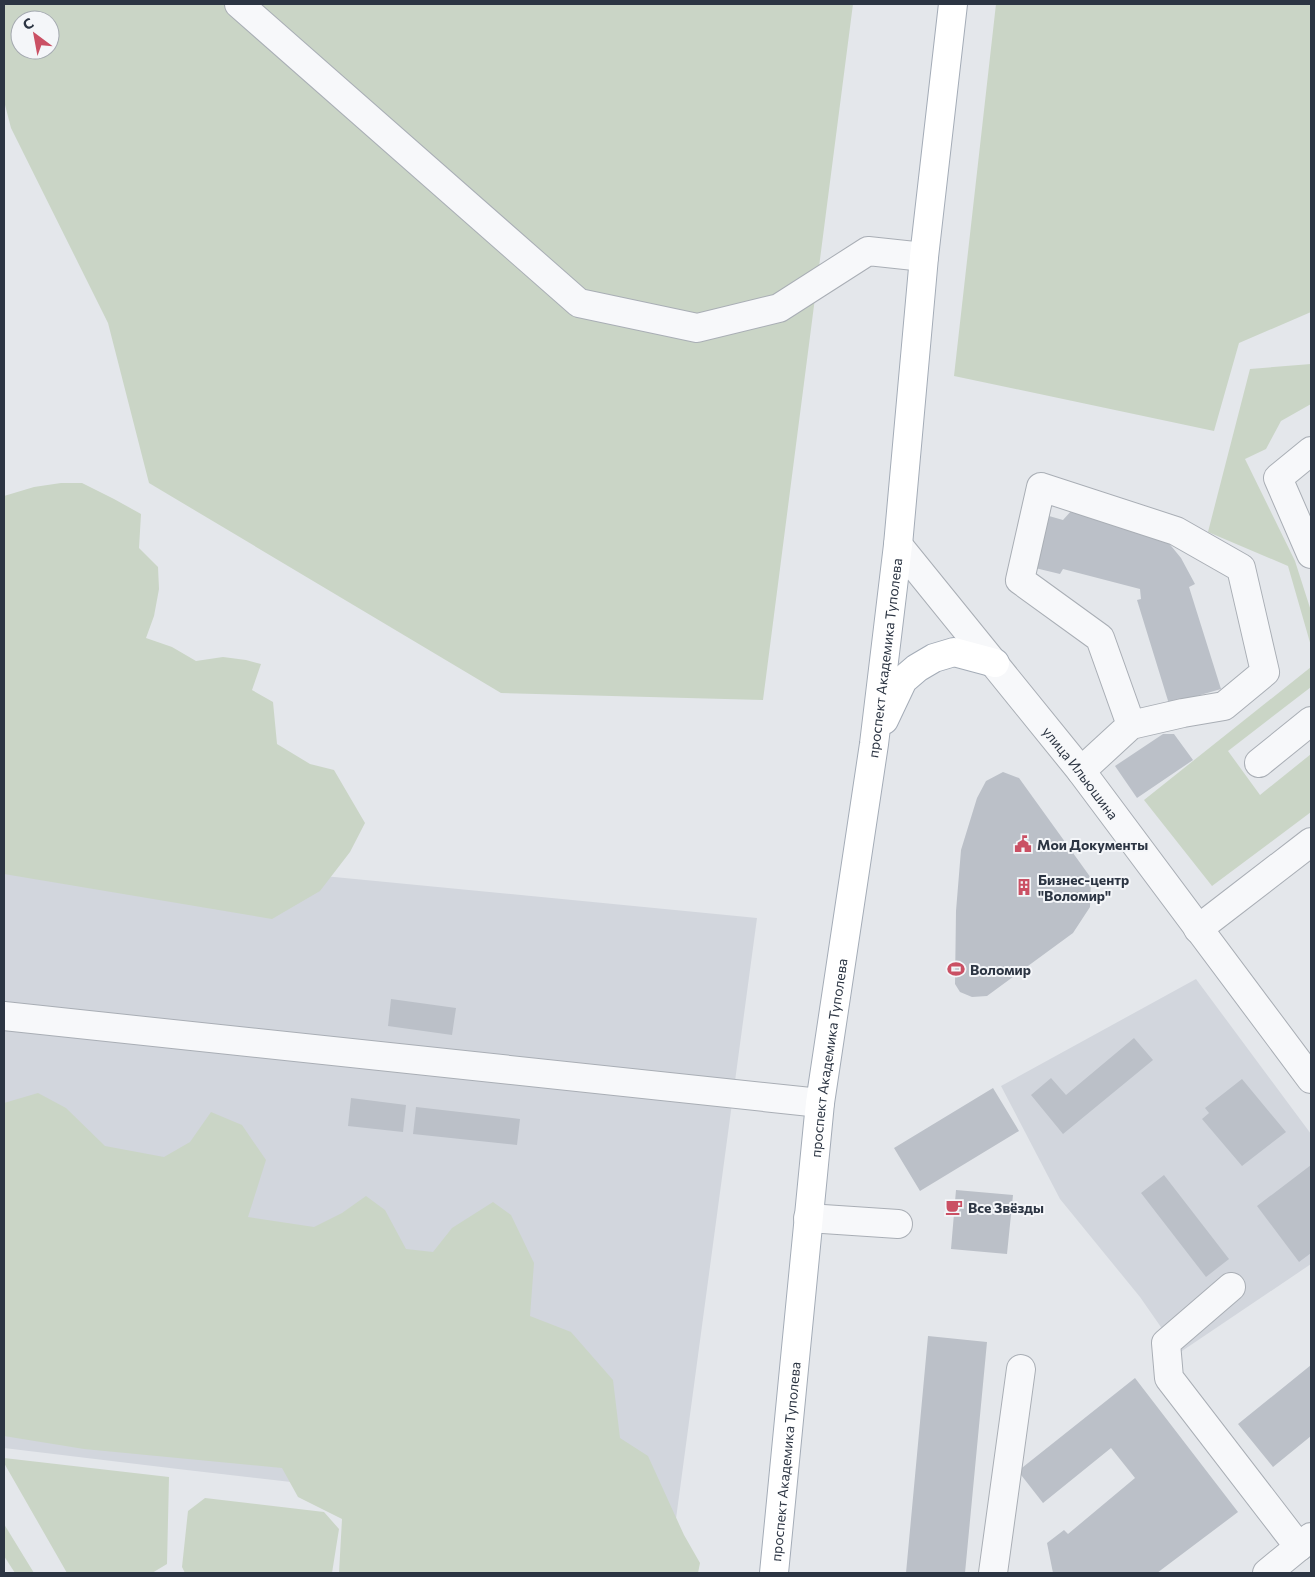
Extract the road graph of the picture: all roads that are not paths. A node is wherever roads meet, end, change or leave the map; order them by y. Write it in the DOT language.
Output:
graph roads {
  1 [pos="239,4"];
  2 [pos="953,4"];
  3 [pos="924,256"];
  4 [pos="1311,451"];
  5 [pos="898,545"];
  6 [pos="1311,554"];
  7 [pos="995,664"];
  8 [pos="1311,721"];
  9 [pos="1131,725"];
  10 [pos="874,744"];
  11 [pos="1259,763"];
  12 [pos="1081,772"];
  13 [pos="1311,842"];
  14 [pos="1198,929"];
  15 [pos="4,1016"];
  16 [pos="1311,1079"];
  17 [pos="820,1102"];
  18 [pos="808,1218"];
  19 [pos="898,1224"];
  20 [pos="1230,1287"];
  21 [pos="1021,1369"];
  22 [pos="1305,1542"];
  23 [pos="774,1573"];
  24 [pos="994,1573"];
  25 [pos="1267,1573"];
  1 -- 3 [label="street"];
  2 -- 3 [label="main road, проспект Академика Туполева"];
  3 -- 5 [label="main road, проспект Академика Туполева"];
  4 -- 6 [label="street"];
  5 -- 7 [label="street, улица Ильюшина"];
  5 -- 10 [label="main road, проспект Академика Туполева"];
  7 -- 10 [label="main road"];
  7 -- 12 [label="street, улица Ильюшина"];
  8 -- 11 [label="street"];
  9 -- 9 [label="street"];
  9 -- 12 [label="street"];
  10 -- 17 [label="main road, проспект Академика Туполева"];
  12 -- 14 [label="street, улица Ильюшина"];
  13 -- 14 [label="street"];
  14 -- 16 [label="street, улица Ильюшина"];
  15 -- 17 [label="street"];
  17 -- 18 [label="main road, проспект Академика Туполева"];
  18 -- 19 [label="street"];
  18 -- 23 [label="main road, проспект Академика Туполева"];
  20 -- 22 [label="street"];
  21 -- 24 [label="street"];
  22 -- 25 [label="street"];
}
